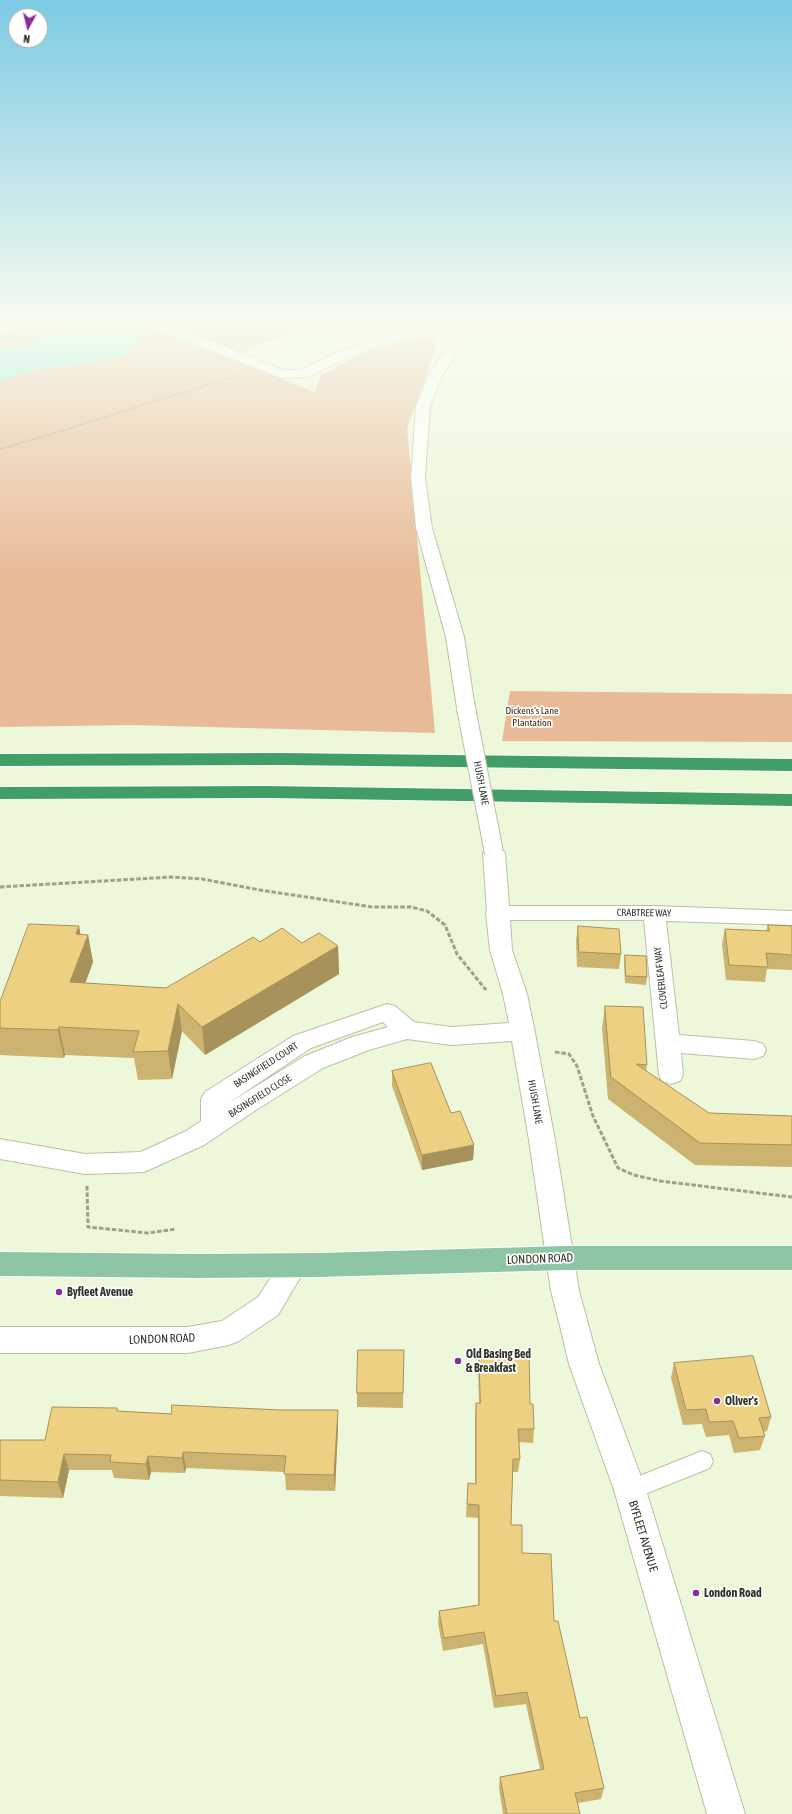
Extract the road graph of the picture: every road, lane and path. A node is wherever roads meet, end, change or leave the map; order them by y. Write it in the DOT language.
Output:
graph roads {
  1 [pos="140,406"];
  2 [pos="423,406"];
  3 [pos="0,450"];
  4 [pos="0,760"];
  5 [pos="792,765"];
  6 [pos="0,793"];
  7 [pos="792,800"];
  8 [pos="0,887"];
  9 [pos="497,913"];
  10 [pos="654,913"];
  11 [pos="792,918"];
  12 [pos="491,995"];
  13 [pos="523,1033"];
  14 [pos="668,1042"];
  15 [pos="754,1050"];
  16 [pos="555,1052"];
  17 [pos="671,1075"];
  18 [pos="0,1149"];
  19 [pos="86,1164"];
  20 [pos="792,1197"];
  21 [pos="176,1229"];
  22 [pos="560,1258"];
  23 [pos="792,1258"];
  24 [pos="0,1264"];
  25 [pos="288,1265"];
  26 [pos="0,1340"];
  27 [pos="702,1460"];
  28 [pos="630,1490"];
  29 [pos="726,1814"];
  1 -- 3 [label="path"];
  2 -- 9 [label="street, HUISH LANE, bridge"];
  4 -- 5 [label="highway"];
  6 -- 7 [label="highway"];
  8 -- 12 [label="path"];
  9 -- 10 [label="street, CRABTREE WAY"];
  9 -- 13 [label="street, HUISH LANE"];
  10 -- 11 [label="street, CRABTREE WAY"];
  10 -- 14 [label="street, CLOVERLEAF WAY"];
  13 -- 19 [label="street, BASINGFIELD CLOSE"];
  13 -- 22 [label="street, HUISH LANE"];
  14 -- 15 [label="street"];
  14 -- 17 [label="street, CLOVERLEAF WAY"];
  16 -- 20 [label="path"];
  18 -- 19 [label="street, BASINGFIELD CLOSE"];
  19 -- 21 [label="path"];
  22 -- 23 [label="main road, LONDON ROAD"];
  22 -- 25 [label="main road, LONDON ROAD"];
  22 -- 28 [label="street, BYFLEET AVENUE"];
  24 -- 25 [label="main road, LONDON ROAD"];
  25 -- 26 [label="street, LONDON ROAD"];
  27 -- 28 [label="lane"];
  28 -- 29 [label="street, BYFLEET AVENUE"];
}
